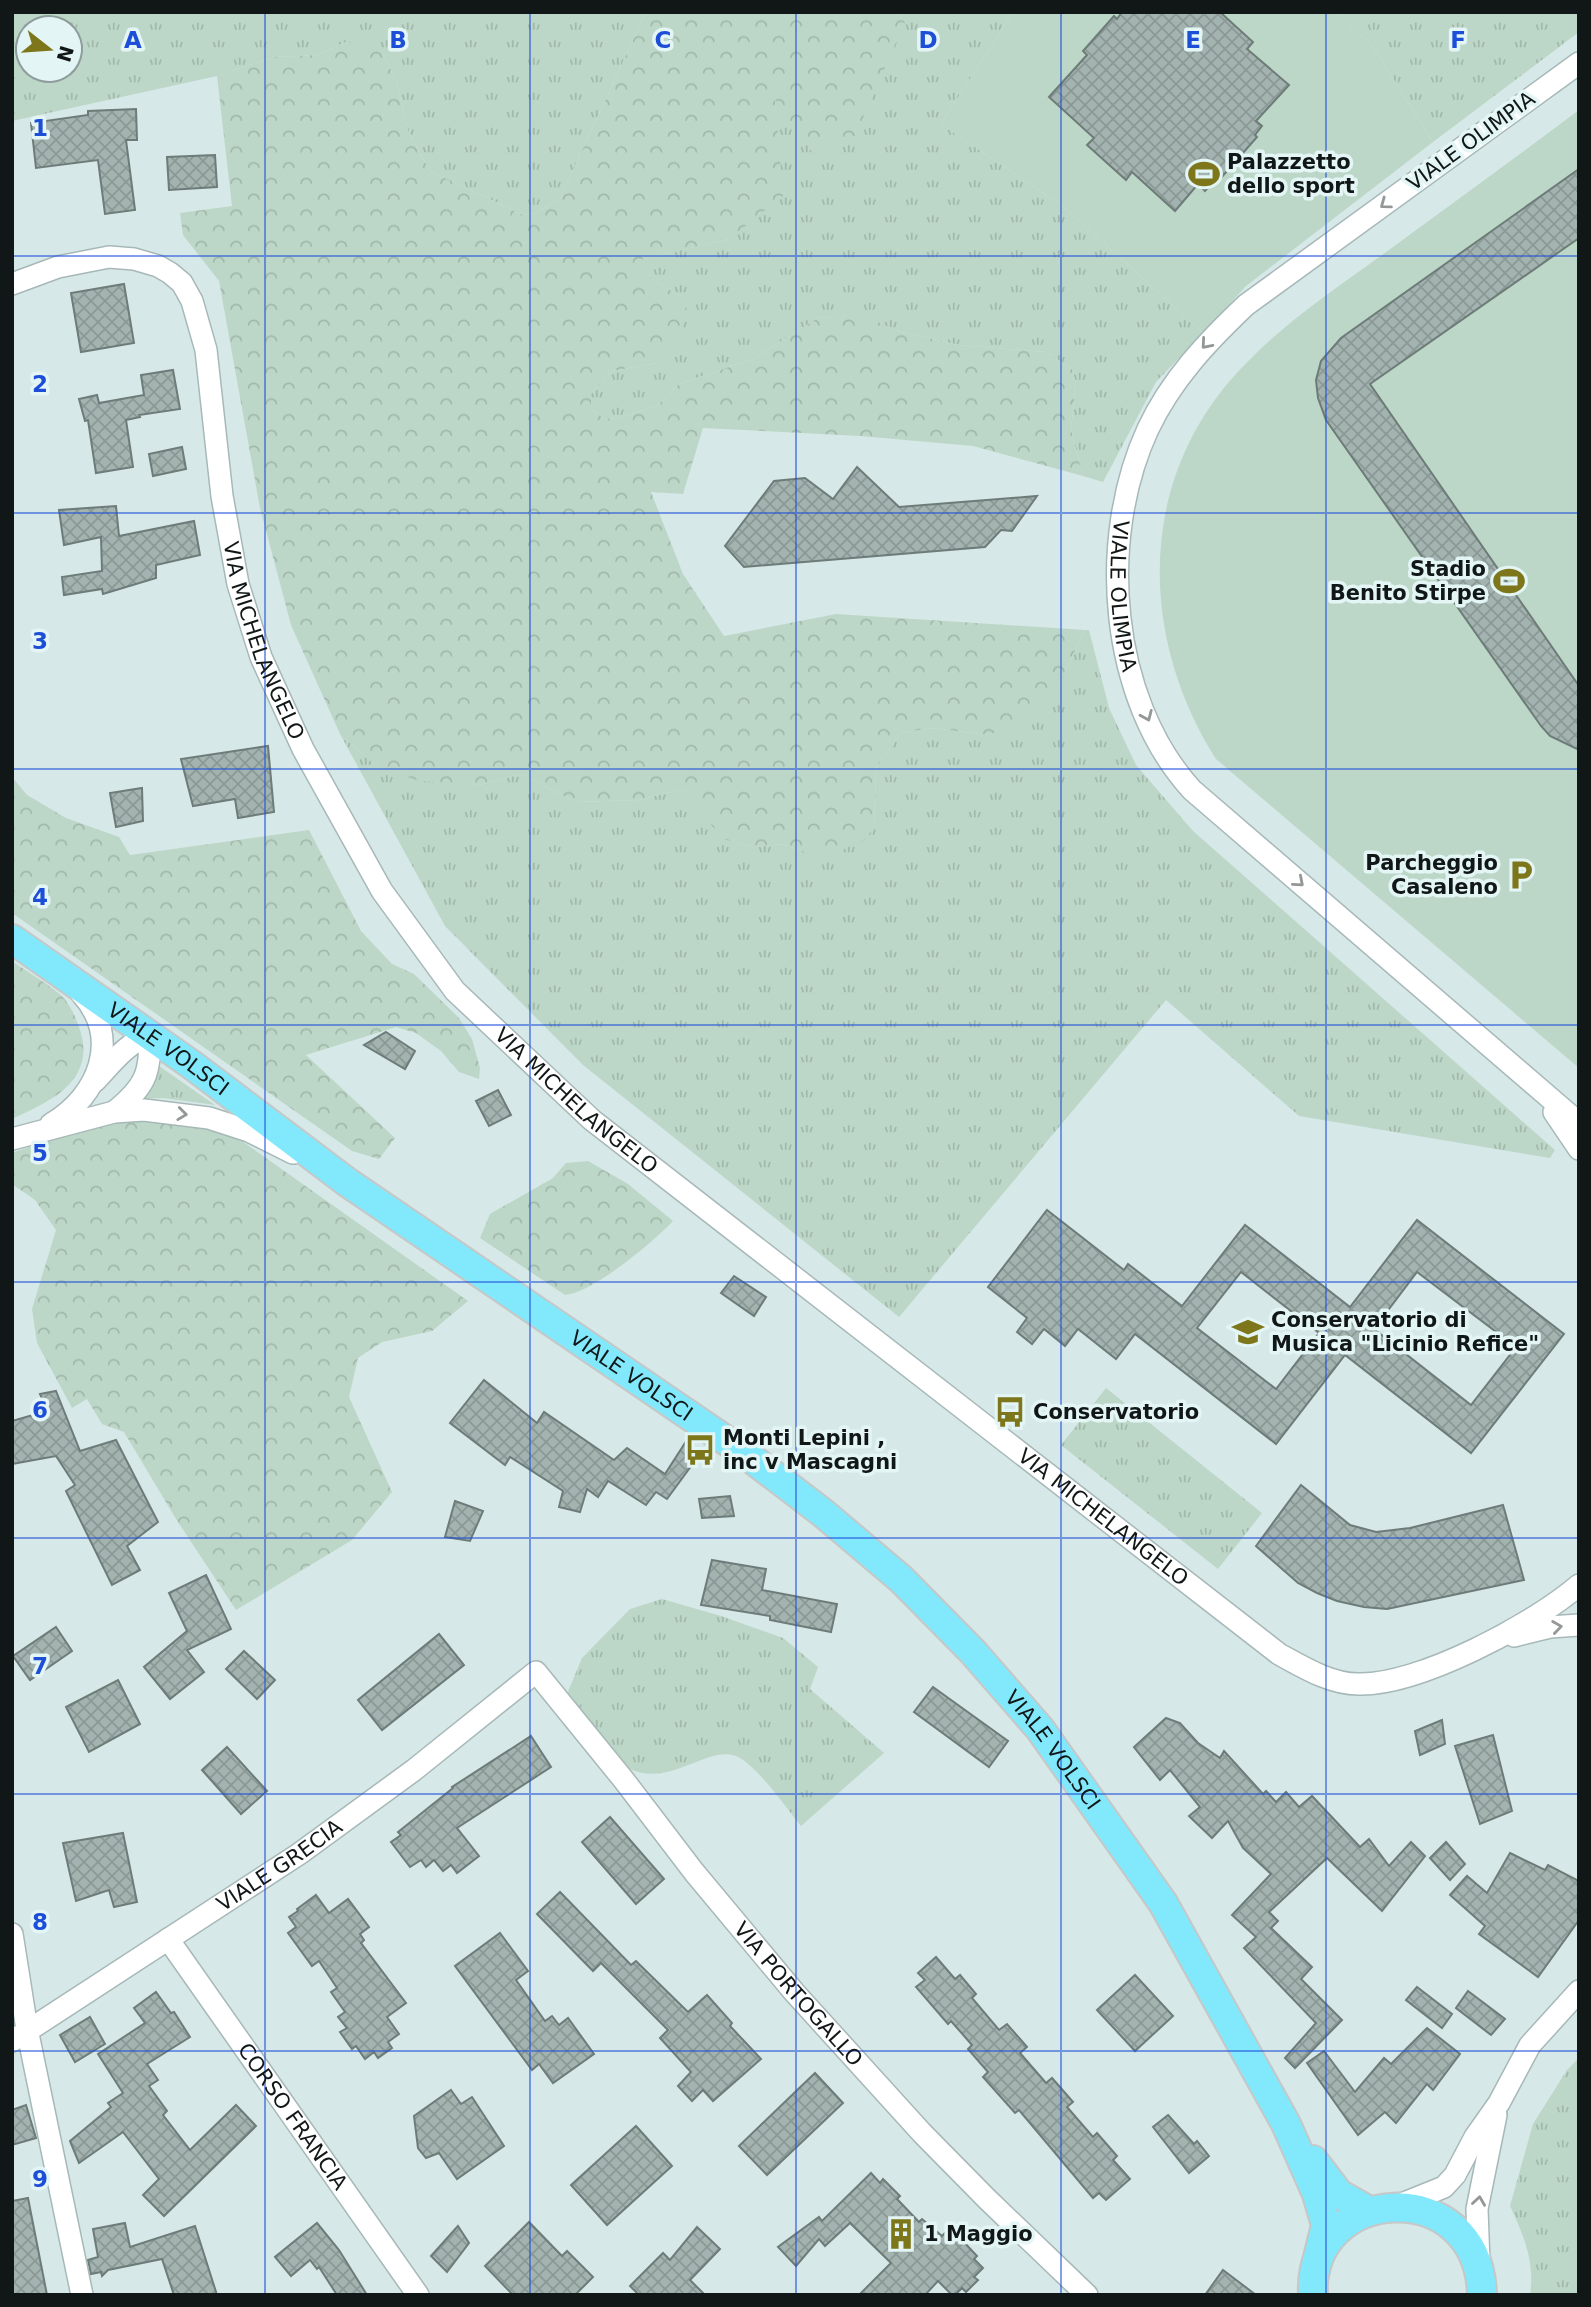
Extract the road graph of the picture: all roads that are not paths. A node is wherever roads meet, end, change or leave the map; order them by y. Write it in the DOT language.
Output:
graph roads {
  1 [pos="1579,63"];
  2 [pos="12,284"];
  3 [pos="12,939"];
  4 [pos="66,976"];
  5 [pos="149,1035"];
  6 [pos="93,1083"];
  7 [pos="1531,1083"];
  8 [pos="114,1112"];
  9 [pos="1579,1123"];
  10 [pos="19,1137"];
  11 [pos="1579,1149"];
  12 [pos="348,1182"];
  13 [pos="1579,1585"];
  14 [pos="1579,1625"];
  15 [pos="1488,1642"];
  16 [pos="536,1672"];
  17 [pos="12,1934"];
  18 [pos="168,1939"];
  19 [pos="1579,1991"];
  20 [pos="20,2035"];
  21 [pos="1499,2103"];
  22 [pos="1286,2124"];
  23 [pos="1397,2206"];
  24 [pos="1369,2211"];
  25 [pos="1314,2282"];
  26 [pos="1481,2282"];
  27 [pos="82,2295"];
  28 [pos="418,2295"];
  29 [pos="1087,2295"];
  1 -- 7 [label="street, VIALE OLIMPIA, one-way"];
  2 -- 15 [label="street, VIA MICHELANGELO"];
  3 -- 4 [label="main road, VIALE VOLSCI"];
  4 -- 5 [label="main road, VIALE VOLSCI"];
  4 -- 6 [label="street"];
  5 -- 6 [label="street"];
  5 -- 8 [label="street"];
  5 -- 12 [label="main road, VIALE VOLSCI"];
  6 -- 10 [label="street"];
  7 -- 9 [label="street, VIALE OLIMPIA"];
  7 -- 11 [label="street, VIALE OLIMPIA"];
  8 -- 10 [label="street"];
  8 -- 12 [label="street, one-way"];
  12 -- 22 [label="main road, VIALE VOLSCI"];
  13 -- 15 [label="street, VIA MICHELANGELO"];
  15 -- 14 [label="street, VIA MICHELANGELO, one-way"];
  16 -- 18 [label="street, VIALE GRECIA"];
  16 -- 29 [label="street, VIA PORTOGALLO"];
  17 -- 20 [label="street"];
  18 -- 20 [label="street, VIALE GRECIA"];
  18 -- 28 [label="street, CORSO FRANCIA"];
  19 -- 21 [label="street"];
  20 -- 27 [label="street"];
  21 -- 23 [label="street"];
  26 -- 21 [label="street, one-way"];
  22 -- 24 [label="main road, VIALE VOLSCI"];
  22 -- 25 [label="main road, VIALE VOLSCI"];
  23 -- 24 [label="main road, VIALE VOLSCI"];
  23 -- 26 [label="main road, VIALE VOLSCI"];
  24 -- 25 [label="main road, VIALE VOLSCI"];
}
